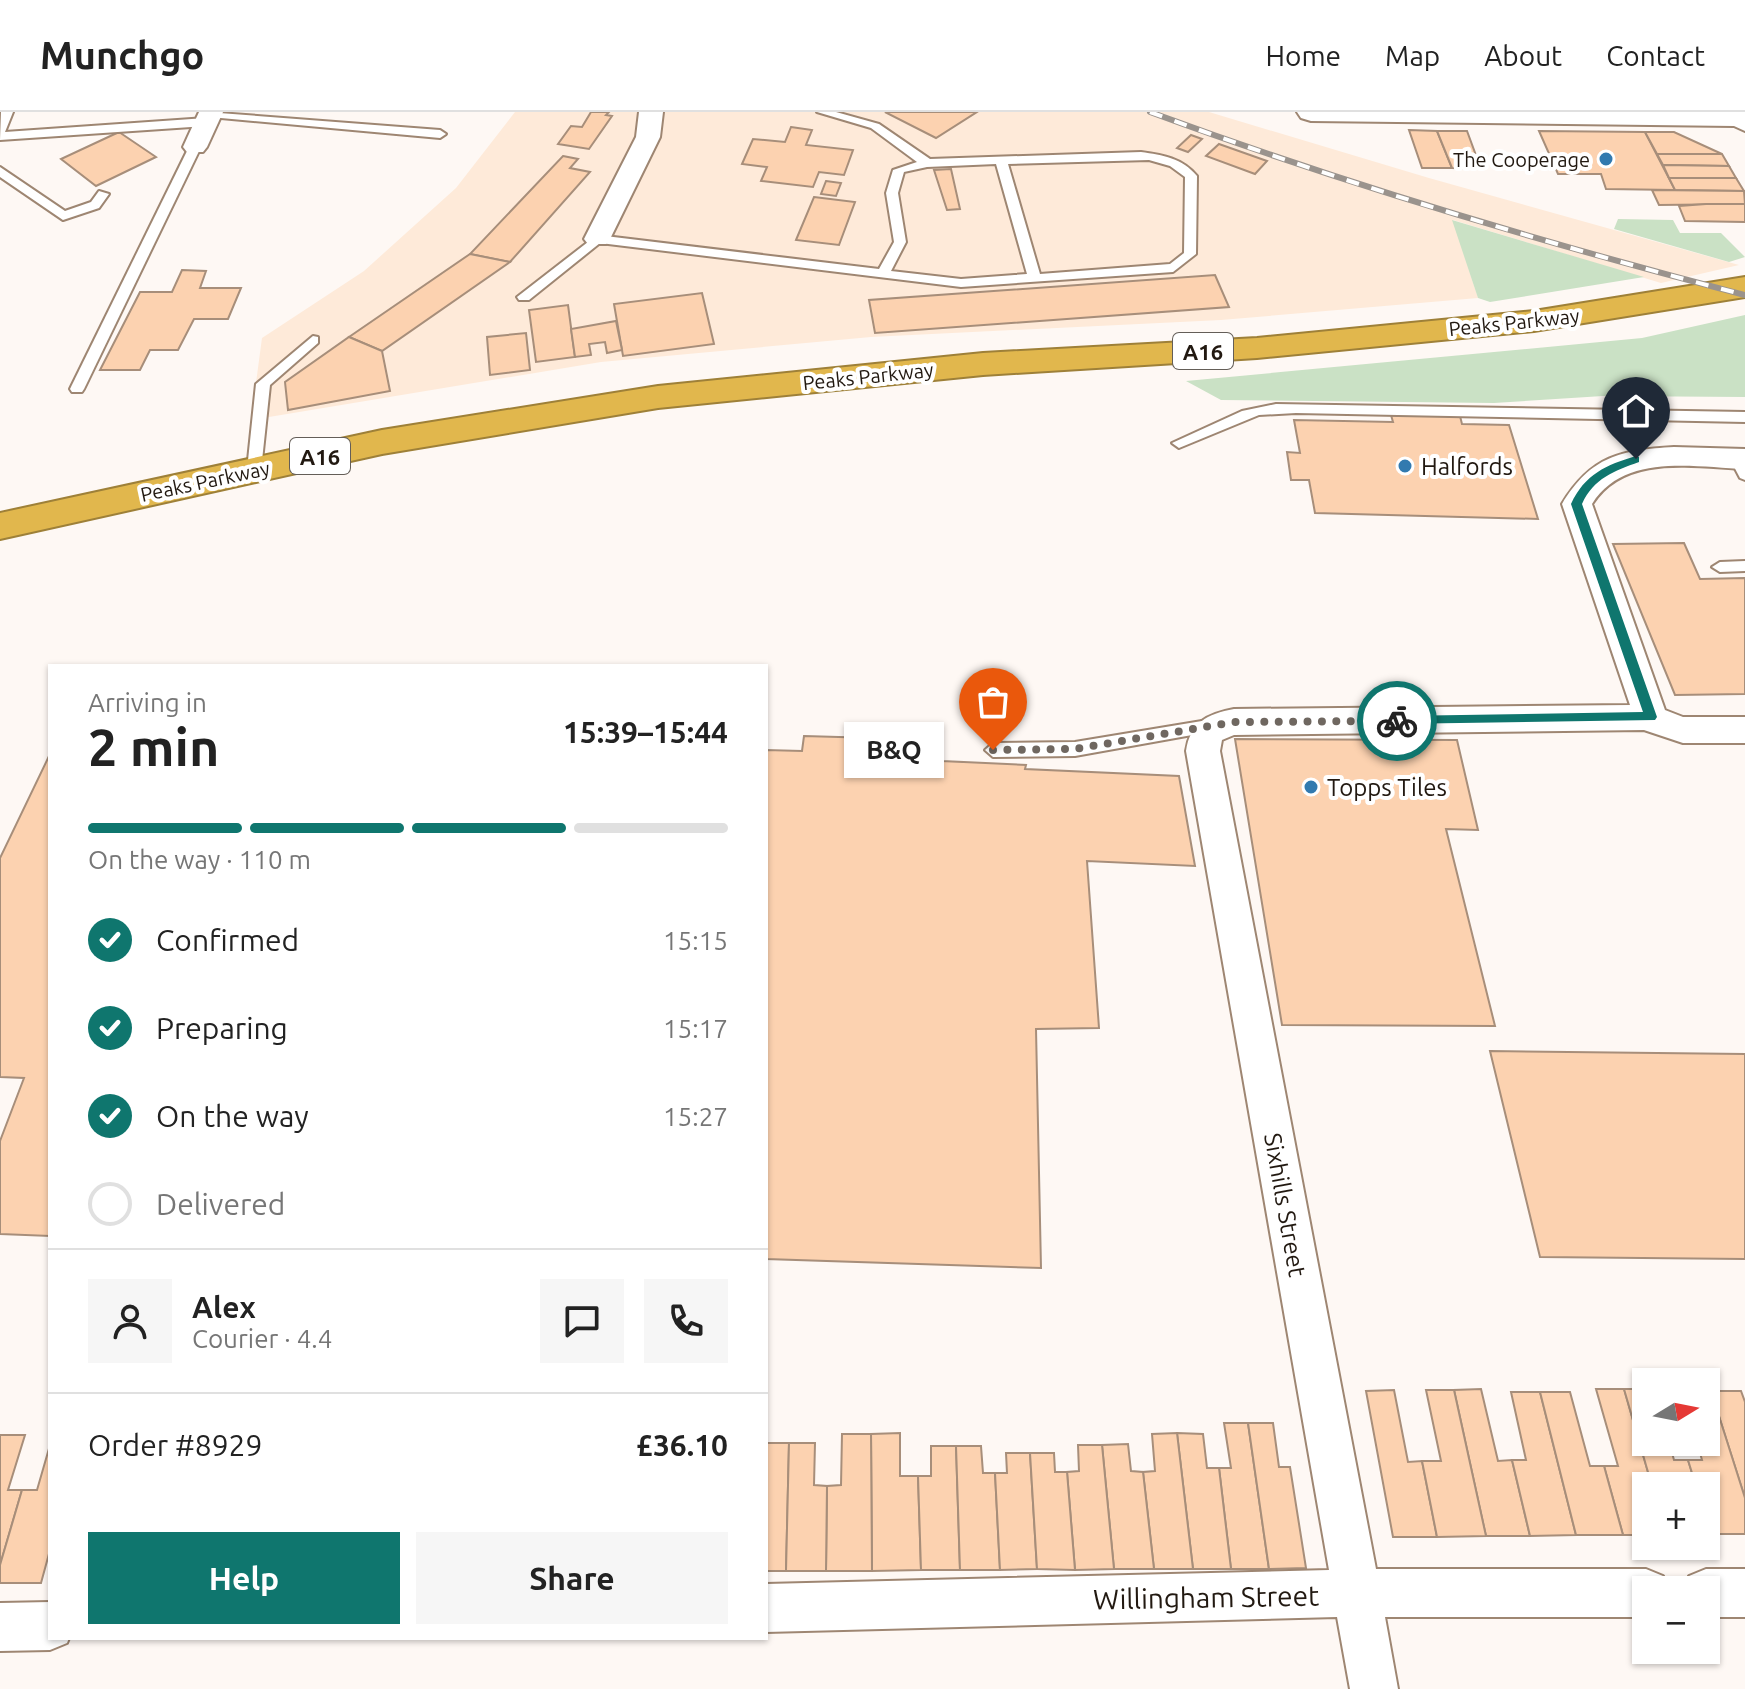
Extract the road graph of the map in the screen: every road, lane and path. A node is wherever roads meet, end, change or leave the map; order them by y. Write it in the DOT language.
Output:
graph roads {
  1 [pos="7,112"];
  2 [pos="651,112"];
  3 [pos="823,112"];
  4 [pos="1311,112"];
  5 [pos="1423,114"];
  6 [pos="1601,114"];
  7 [pos="209,116"];
  8 [pos="1742,117"];
  9 [pos="0,134"];
  10 [pos="440,134"];
  11 [pos="195,147"];
  12 [pos="1001,162"];
  13 [pos="927,163"];
  14 [pos="0,171"];
  15 [pos="103,194"];
  16 [pos="597,239"];
  17 [pos="883,273"];
  18 [pos="1035,280"];
  19 [pos="1745,287"];
  20 [pos="524,297"];
  21 [pos="313,340"];
  22 [pos="77,389"];
  23 [pos="1745,417"];
  24 [pos="1179,443"];
  25 [pos="1742,464"];
  26 [pos="254,470"];
  27 [pos="0,526"];
  28 [pos="1745,566"];
  29 [pos="1720,567"];
  30 [pos="1656,720"];
  31 [pos="1214,725"];
  32 [pos="1745,730"];
  33 [pos="993,750"];
  34 [pos="1356,1593"];
  35 [pos="1632,1593"];
  36 [pos="1720,1593"];
  37 [pos="1745,1593"];
  38 [pos="768,1608"];
  39 [pos="48,1626"];
  40 [pos="0,1627"];
  41 [pos="1374,1689"];
  1 -- 9 [label="lane"];
  2 -- 16 [label="street"];
  3 -- 13 [label="lane"];
  4 -- 5 [label="street"];
  5 -- 6 [label="street"];
  6 -- 8 [label="street"];
  7 -- 9 [label="lane"];
  7 -- 10 [label="lane"];
  7 -- 11 [label="street"];
  11 -- 22 [label="lane"];
  12 -- 13 [label="lane"];
  12 -- 18 [label="lane"];
  12 -- 18 [label="lane"];
  13 -- 17 [label="lane"];
  14 -- 15 [label="lane"];
  16 -- 17 [label="lane"];
  16 -- 20 [label="lane"];
  17 -- 18 [label="lane"];
  19 -- 26 [label="highway, Peaks Parkway / A16"];
  21 -- 26 [label="lane"];
  23 -- 24 [label="lane"];
  25 -- 30 [label="street"];
  26 -- 27 [label="highway, Peaks Parkway / A16"];
  28 -- 29 [label="lane"];
  30 -- 31 [label="street"];
  30 -- 32 [label="street"];
  31 -- 33 [label="lane"];
  31 -- 34 [label="street, Sixhills Street"];
  34 -- 35 [label="street, Willingham Street"];
  34 -- 38 [label="street, Willingham Street"];
  34 -- 41 [label="street, Sixhills Street"];
  36 -- 37 [label="street"];
  39 -- 40 [label="street"];
}
